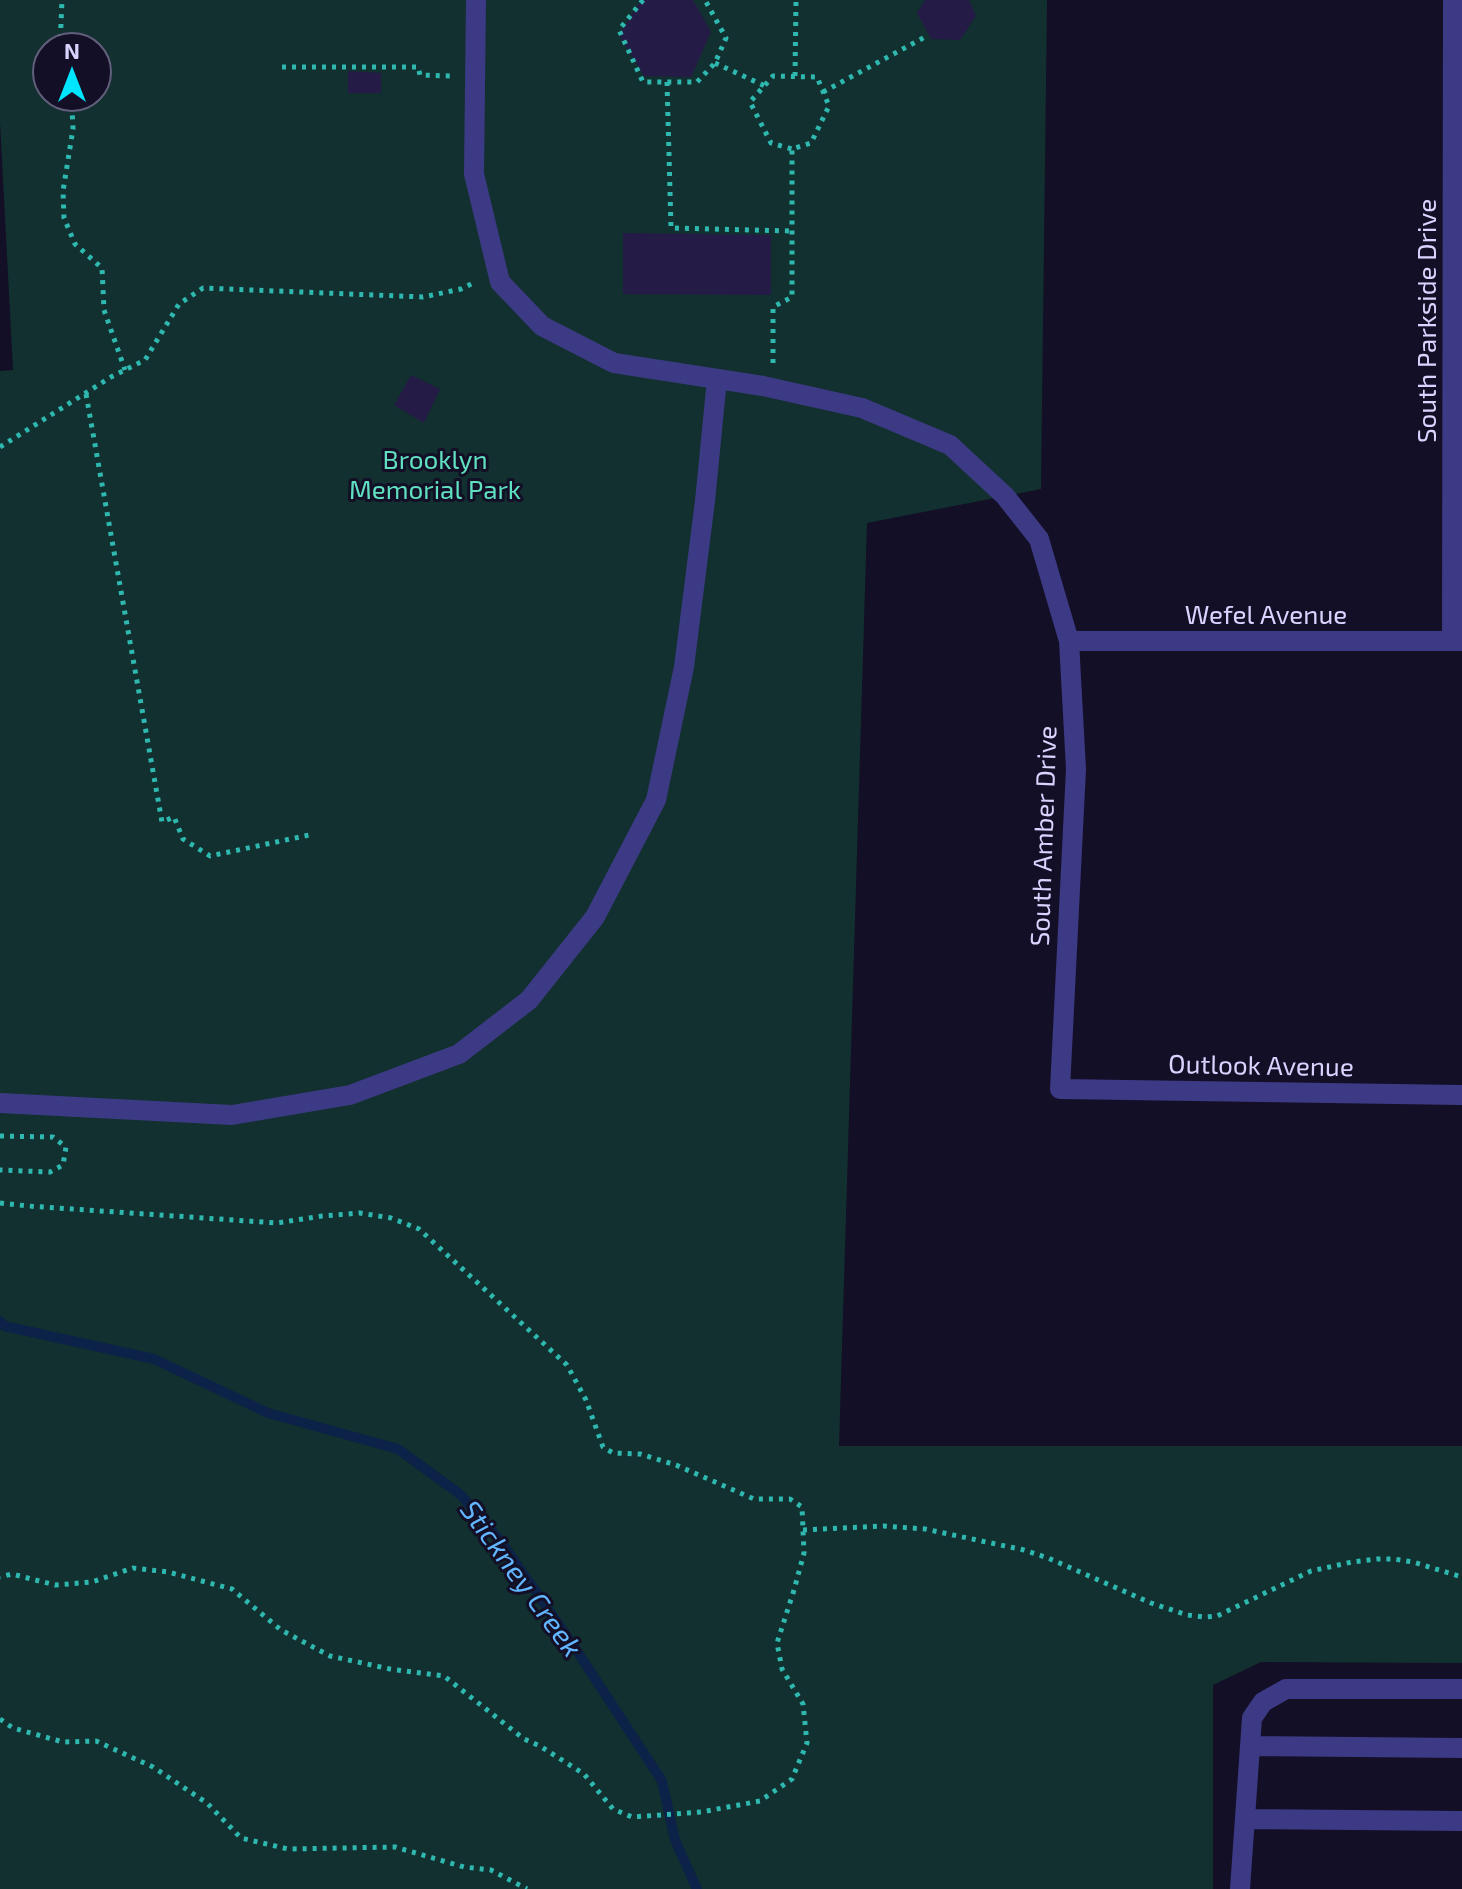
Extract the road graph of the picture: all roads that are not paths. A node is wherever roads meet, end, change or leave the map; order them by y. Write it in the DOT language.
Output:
graph roads {
  1 [pos="476,0"];
  2 [pos="1453,0"];
  3 [pos="1457,197"];
  4 [pos="717,379"];
  5 [pos="1069,641"];
  6 [pos="1457,641"];
  7 [pos="1060,1089"];
  8 [pos="1462,1095"];
  9 [pos="0,1103"];
  10 [pos="1462,1689"];
  11 [pos="1250,1746"];
  12 [pos="1462,1748"];
  13 [pos="1245,1819"];
  14 [pos="1462,1821"];
  15 [pos="1240,1889"];
  1 -- 4 [label="street"];
  2 -- 3 [label="street, South Parkside Drive"];
  3 -- 6 [label="street, South Parkside Drive"];
  4 -- 5 [label="street, South Amber Drive"];
  4 -- 9 [label="street"];
  5 -- 6 [label="street, Wefel Avenue"];
  5 -- 7 [label="street, South Amber Drive"];
  7 -- 8 [label="street, Outlook Avenue"];
  10 -- 11 [label="street"];
  11 -- 12 [label="street"];
  11 -- 13 [label="street"];
  13 -- 14 [label="street"];
  13 -- 15 [label="street"];
}
